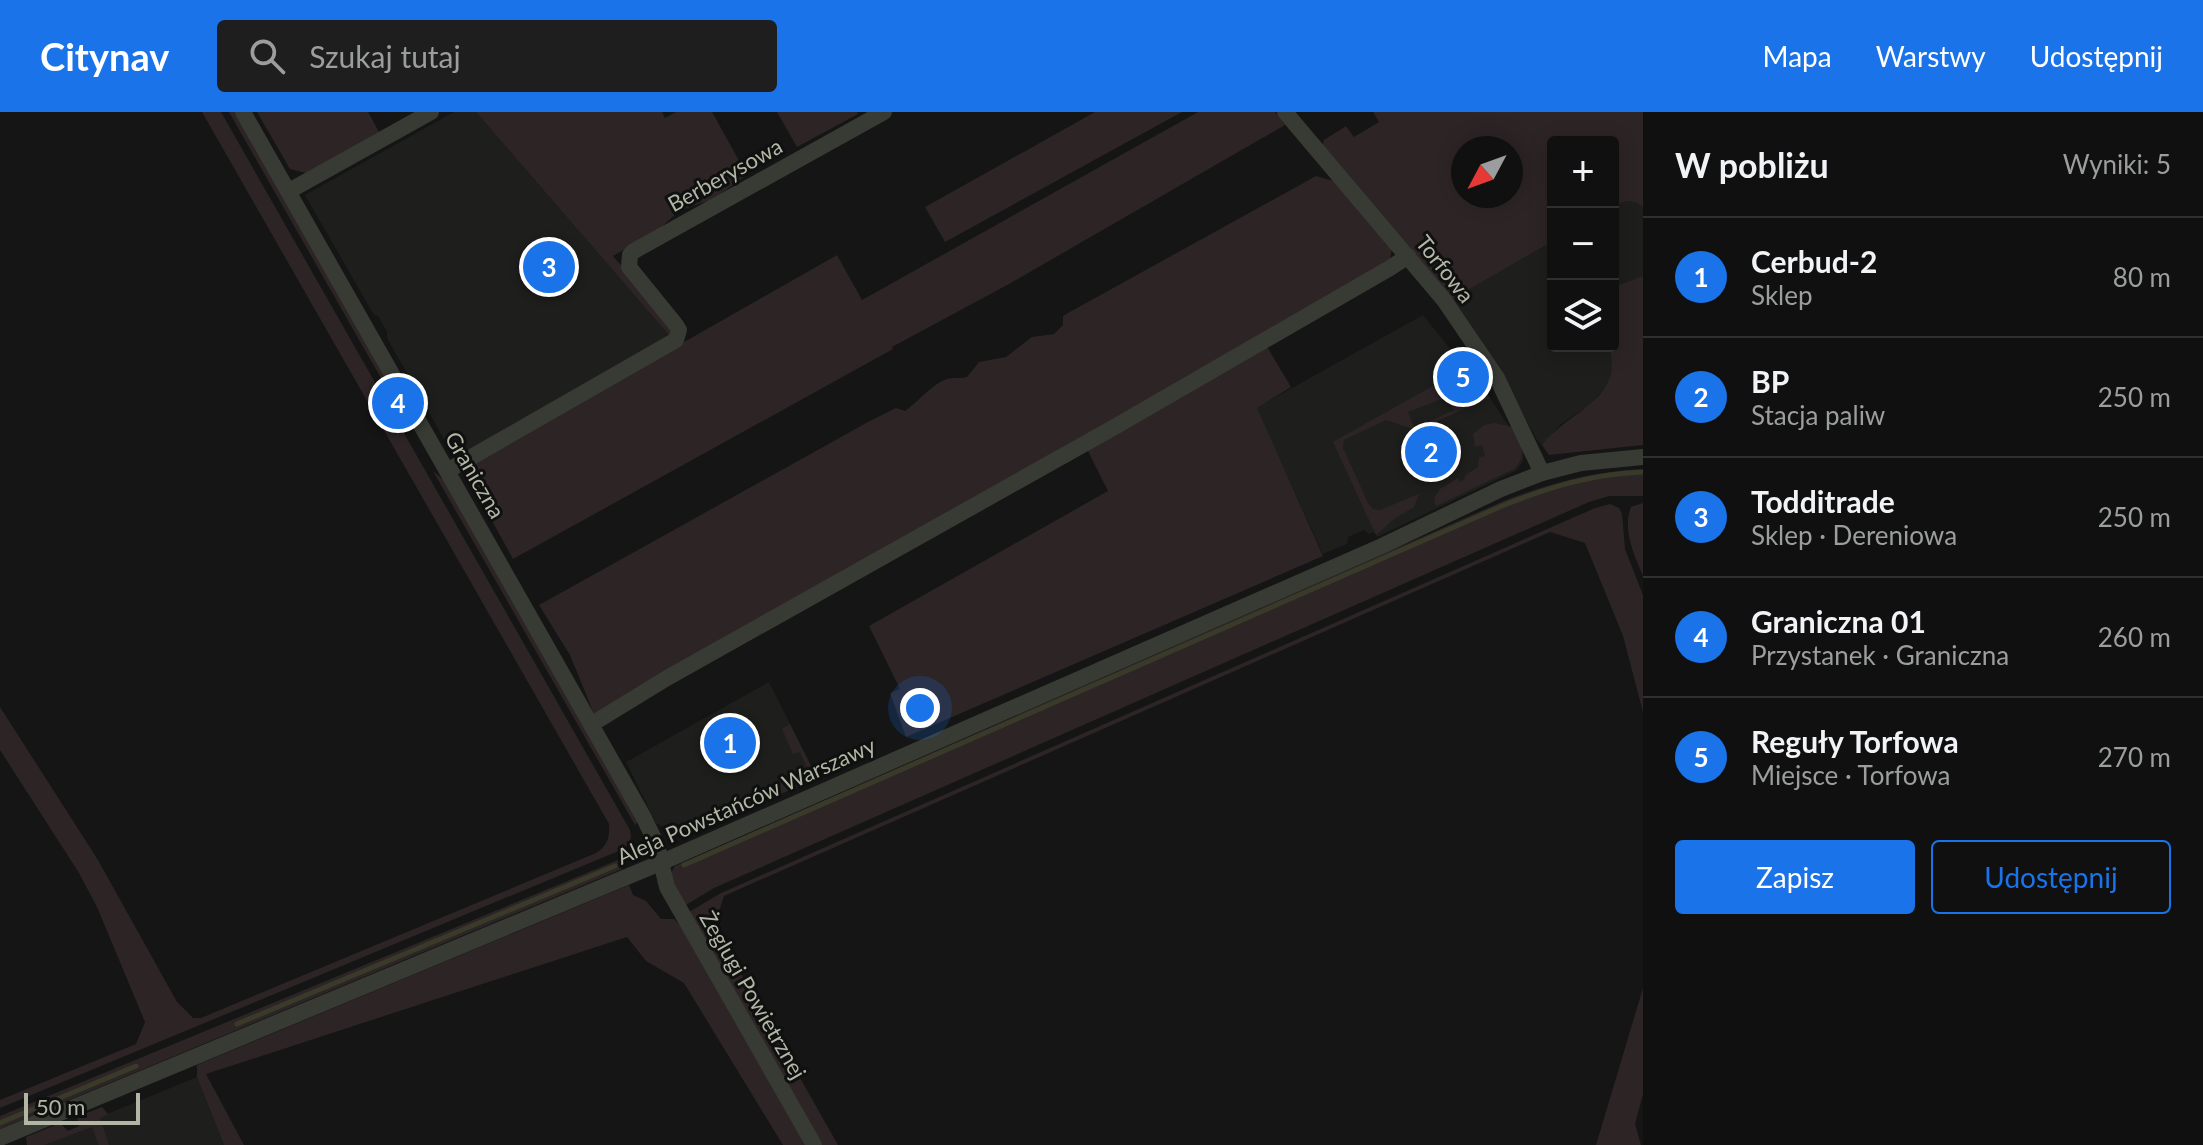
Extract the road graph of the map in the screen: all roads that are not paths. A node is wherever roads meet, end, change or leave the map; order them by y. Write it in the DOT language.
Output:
graph roads {
  1 [pos="243,112"];
  2 [pos="431,112"];
  3 [pos="884,112"];
  4 [pos="1285,112"];
  5 [pos="289,191"];
  6 [pos="1408,256"];
  7 [pos="1643,457"];
  8 [pos="447,471"];
  9 [pos="1542,473"];
  10 [pos="592,724"];
  11 [pos="660,863"];
  12 [pos="0,1138"];
  13 [pos="814,1145"];
  1 -- 5 [label="street, Graniczna"];
  2 -- 5 [label="street"];
  3 -- 8 [label="street, Berberysowa"];
  4 -- 6 [label="street, Torfowa"];
  5 -- 8 [label="street, Graniczna"];
  6 -- 9 [label="street, Torfowa"];
  6 -- 10 [label="street"];
  7 -- 9 [label="street, Aleja Powstańców Warszawy"];
  8 -- 10 [label="street, Graniczna"];
  9 -- 11 [label="street, Aleja Powstańców Warszawy"];
  10 -- 11 [label="street, Graniczna"];
  11 -- 12 [label="street, Aleja Powstańców Warszawy"];
  11 -- 13 [label="street, Żeglugi Powietrznej"];
}
